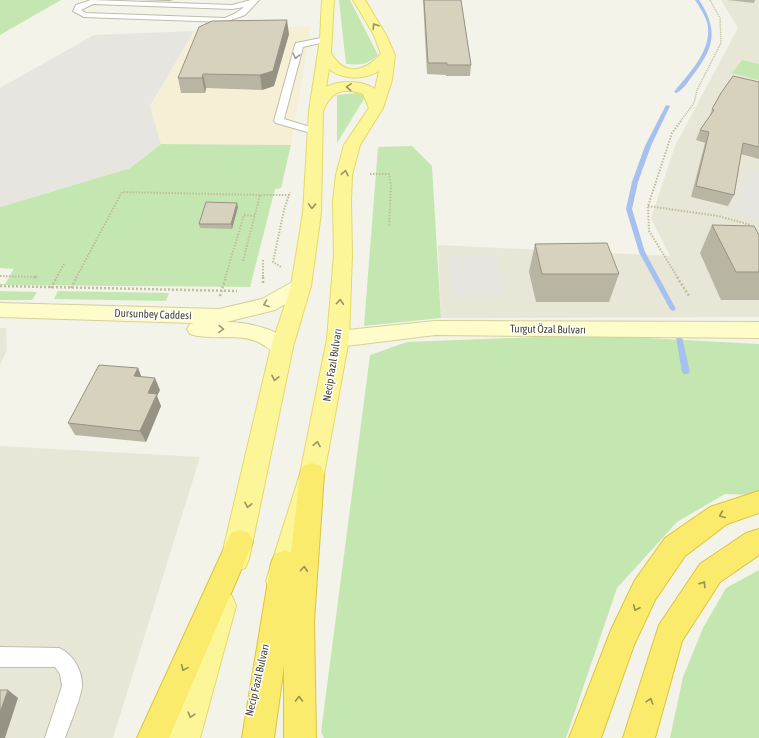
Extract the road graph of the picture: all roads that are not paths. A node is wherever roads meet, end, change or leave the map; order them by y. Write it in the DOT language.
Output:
graph roads {
  1 [pos="328,0"];
  2 [pos="358,0"];
  3 [pos="92,1"];
  4 [pos="253,2"];
  5 [pos="325,46"];
  6 [pos="388,54"];
  7 [pos="376,108"];
  8 [pos="316,111"];
  9 [pos="314,131"];
  10 [pos="301,286"];
  11 [pos="0,310"];
  12 [pos="0,323"];
  13 [pos="759,330"];
  14 [pos="338,339"];
  15 [pos="282,347"];
  16 [pos="312,474"];
  17 [pos="759,502"];
  18 [pos="759,541"];
  19 [pos="240,542"];
  20 [pos="285,563"];
  21 [pos="0,657"];
  22 [pos="55,738"];
  23 [pos="153,738"];
  24 [pos="184,738"];
  25 [pos="243,738"];
  26 [pos="258,738"];
  27 [pos="300,738"];
  28 [pos="586,738"];
  29 [pos="639,738"];
  1 -- 5 [label="main road"];
  6 -- 2 [label="main road, Necip Fazıl Bulvarı, one-way"];
  3 -- 4 [label="lane"];
  3 -- 4 [label="lane"];
  5 -- 6 [label="main road"];
  5 -- 8 [label="main road"];
  5 -- 9 [label="lane, one-way"];
  6 -- 7 [label="main road, Necip Fazıl Bulvarı"];
  7 -- 8 [label="main road, one-way"];
  14 -- 7 [label="main road, Necip Fazıl Bulvarı, one-way"];
  8 -- 9 [label="main road"];
  9 -- 10 [label="main road, one-way"];
  10 -- 11 [label="main road, Dursunbey Caddesi, one-way"];
  10 -- 15 [label="main road"];
  12 -- 15 [label="main road, Dursunbey Caddesi, one-way"];
  13 -- 14 [label="main road, Turgut Özal Bulvarı"];
  16 -- 14 [label="main road, Necip Fazıl Bulvarı, one-way"];
  15 -- 19 [label="main road, one-way"];
  16 -- 20 [label="main road, Necip Fazıl Bulvarı"];
  27 -- 16 [label="highway, one-way"];
  17 -- 28 [label="highway, one-way"];
  29 -- 18 [label="highway, one-way"];
  19 -- 23 [label="highway, one-way"];
  19 -- 24 [label="main road, one-way"];
  20 -- 25 [label="main road, Necip Fazıl Bulvarı"];
  20 -- 26 [label="highway"];
  21 -- 22 [label="lane"];
}
